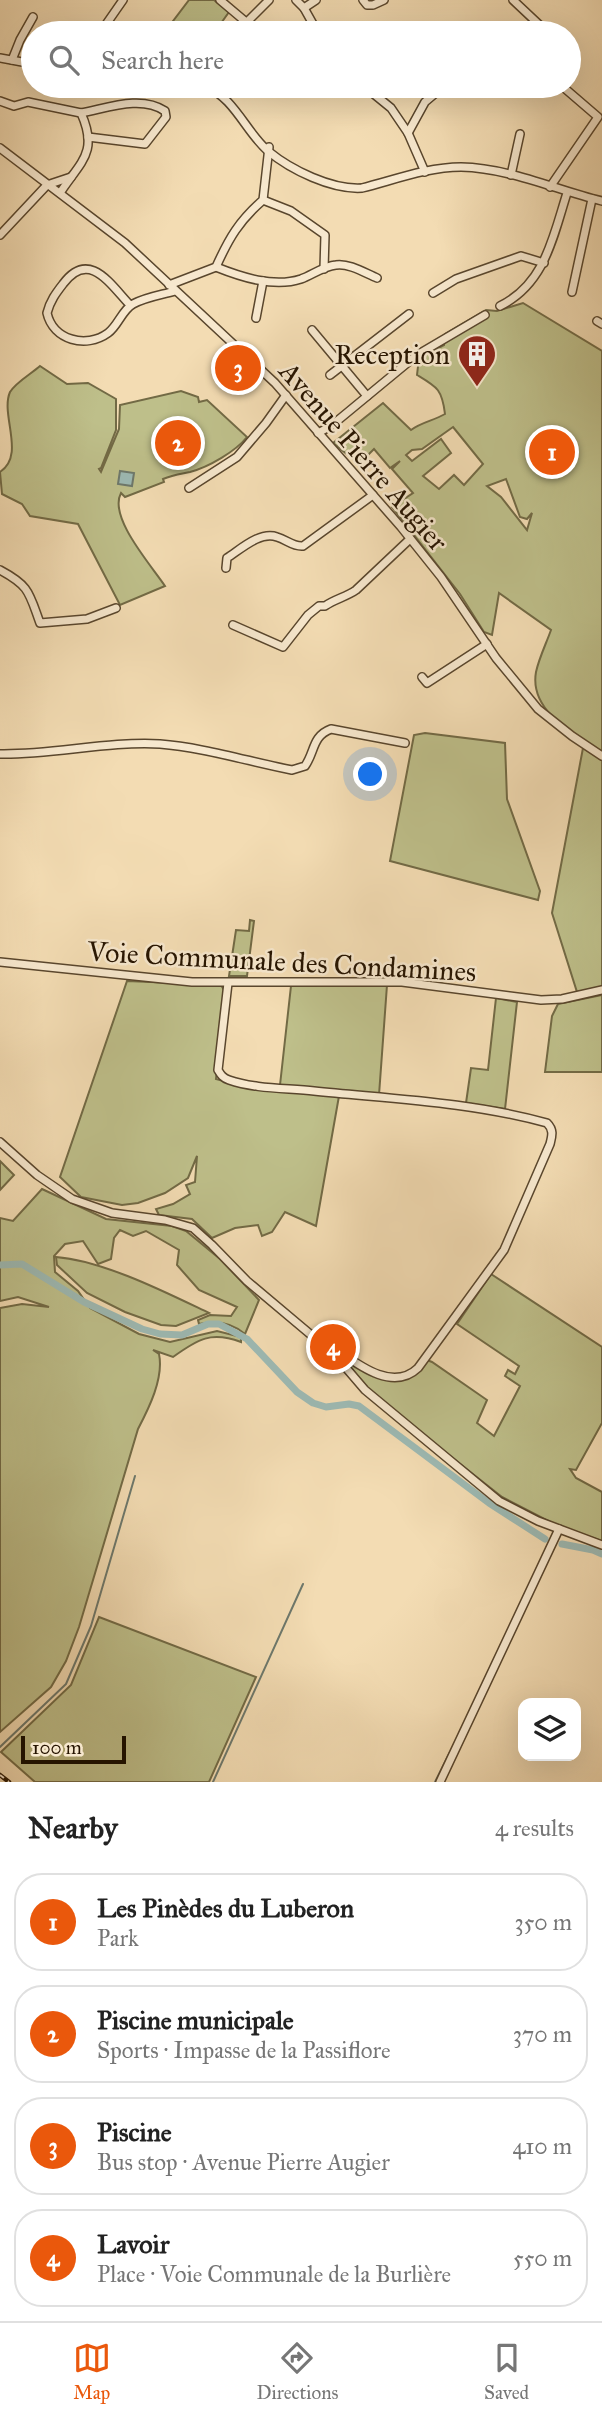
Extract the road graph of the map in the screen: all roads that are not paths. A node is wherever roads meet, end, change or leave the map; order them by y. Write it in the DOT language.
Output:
graph roads {
  1 [pos="123,0"];
  2 [pos="220,0"];
  3 [pos="269,0"];
  4 [pos="296,0"];
  5 [pos="316,0"];
  6 [pos="363,0"];
  7 [pos="384,0"];
  8 [pos="513,0"];
  9 [pos="304,8"];
  10 [pos="33,18"];
  11 [pos="31,21"];
  12 [pos="108,21"];
  13 [pos="245,21"];
  14 [pos="247,21"];
  15 [pos="311,21"];
  16 [pos="535,21"];
  17 [pos="21,38"];
  18 [pos="0,58"];
  19 [pos="12,60"];
  20 [pos="21,62"];
  21 [pos="226,98"];
  22 [pos="379,98"];
  23 [pos="430,98"];
  24 [pos="576,98"];
  25 [pos="0,101"];
  26 [pos="81,113"];
  27 [pos="408,133"];
  28 [pos="520,134"];
  29 [pos="88,137"];
  30 [pos="0,148"];
  31 [pos="268,148"];
  32 [pos="425,172"];
  33 [pos="511,175"];
  34 [pos="71,177"];
  35 [pos="47,186"];
  36 [pos="550,187"];
  37 [pos="60,193"];
  38 [pos="567,193"];
  39 [pos="592,199"];
  40 [pos="263,200"];
  41 [pos="602,201"];
  42 [pos="0,235"];
  43 [pos="544,263"];
  44 [pos="216,267"];
  45 [pos="324,269"];
  46 [pos="377,278"];
  47 [pos="263,281"];
  48 [pos="167,284"];
  49 [pos="175,291"];
  50 [pos="572,292"];
  51 [pos="433,293"];
  52 [pos="148,298"];
  53 [pos="130,305"];
  54 [pos="500,306"];
  55 [pos="409,314"];
  56 [pos="485,315"];
  57 [pos="256,318"];
  58 [pos="312,330"];
  59 [pos="341,367"];
  60 [pos="330,375"];
  61 [pos="286,395"];
  62 [pos="367,396"];
  63 [pos="318,433"];
  64 [pos="189,488"];
  65 [pos="373,495"];
  66 [pos="410,539"];
  67 [pos="226,568"];
  68 [pos="0,570"];
  69 [pos="116,608"];
  70 [pos="233,625"];
  71 [pos="487,644"];
  72 [pos="422,677"];
  73 [pos="405,743"];
  74 [pos="0,754"];
  75 [pos="602,756"];
  76 [pos="0,962"];
  77 [pos="228,983"];
  78 [pos="602,990"];
  79 [pos="0,1142"];
  80 [pos="335,1355"];
  81 [pos="559,1529"];
  82 [pos="602,1545"];
  83 [pos="440,1782"];
  1 -- 12 [label="street"];
  2 -- 13 [label="street"];
  3 -- 14 [label="street"];
  4 -- 9 [label="street"];
  5 -- 9 [label="street"];
  6 -- 7 [label="street"];
  8 -- 16 [label="street"];
  9 -- 15 [label="street"];
  10 -- 11 [label="street"];
  17 -- 19 [label="street"];
  18 -- 19 [label="street"];
  19 -- 20 [label="street"];
  21 -- 31 [label="street"];
  22 -- 27 [label="street"];
  23 -- 27 [label="street"];
  24 -- 36 [label="street"];
  25 -- 26 [label="street"];
  26 -- 29 [label="street"];
  26 -- 29 [label="street"];
  27 -- 32 [label="street"];
  28 -- 33 [label="street"];
  29 -- 34 [label="street"];
  30 -- 35 [label="street, Avenue Pierre Augier"];
  31 -- 32 [label="street"];
  31 -- 40 [label="street"];
  32 -- 33 [label="street"];
  33 -- 36 [label="street"];
  34 -- 35 [label="street"];
  34 -- 37 [label="street"];
  35 -- 37 [label="street, Avenue Pierre Augier"];
  35 -- 42 [label="street"];
  36 -- 38 [label="street"];
  37 -- 48 [label="street, Avenue Pierre Augier"];
  38 -- 39 [label="street"];
  38 -- 43 [label="street"];
  39 -- 41 [label="street"];
  39 -- 50 [label="street"];
  40 -- 44 [label="street"];
  40 -- 45 [label="street"];
  43 -- 51 [label="street"];
  43 -- 54 [label="street"];
  44 -- 47 [label="street"];
  44 -- 48 [label="street"];
  45 -- 46 [label="street"];
  45 -- 47 [label="street"];
  47 -- 57 [label="street"];
  48 -- 49 [label="street, Avenue Pierre Augier"];
  48 -- 52 [label="street"];
  49 -- 52 [label="street"];
  49 -- 61 [label="street, Avenue Pierre Augier"];
  52 -- 53 [label="street"];
  53 -- 53 [label="street"];
  55 -- 59 [label="street"];
  56 -- 62 [label="street"];
  58 -- 59 [label="street"];
  59 -- 60 [label="street"];
  59 -- 62 [label="street"];
  61 -- 63 [label="street, Avenue Pierre Augier"];
  61 -- 64 [label="street"];
  62 -- 63 [label="street"];
  63 -- 65 [label="street, Avenue Pierre Augier"];
  65 -- 66 [label="street, Avenue Pierre Augier"];
  65 -- 67 [label="street"];
  66 -- 70 [label="street"];
  66 -- 71 [label="street, Avenue Pierre Augier"];
  68 -- 69 [label="street"];
  71 -- 72 [label="street"];
  71 -- 75 [label="street, Avenue Pierre Augier"];
  73 -- 74 [label="street"];
  76 -- 77 [label="street, Voie Communale des Condamines"];
  77 -- 78 [label="street, Voie Communale des Condamines"];
  77 -- 80 [label="street"];
  79 -- 80 [label="street"];
  80 -- 81 [label="street"];
  81 -- 82 [label="street"];
  81 -- 83 [label="street"];
}
